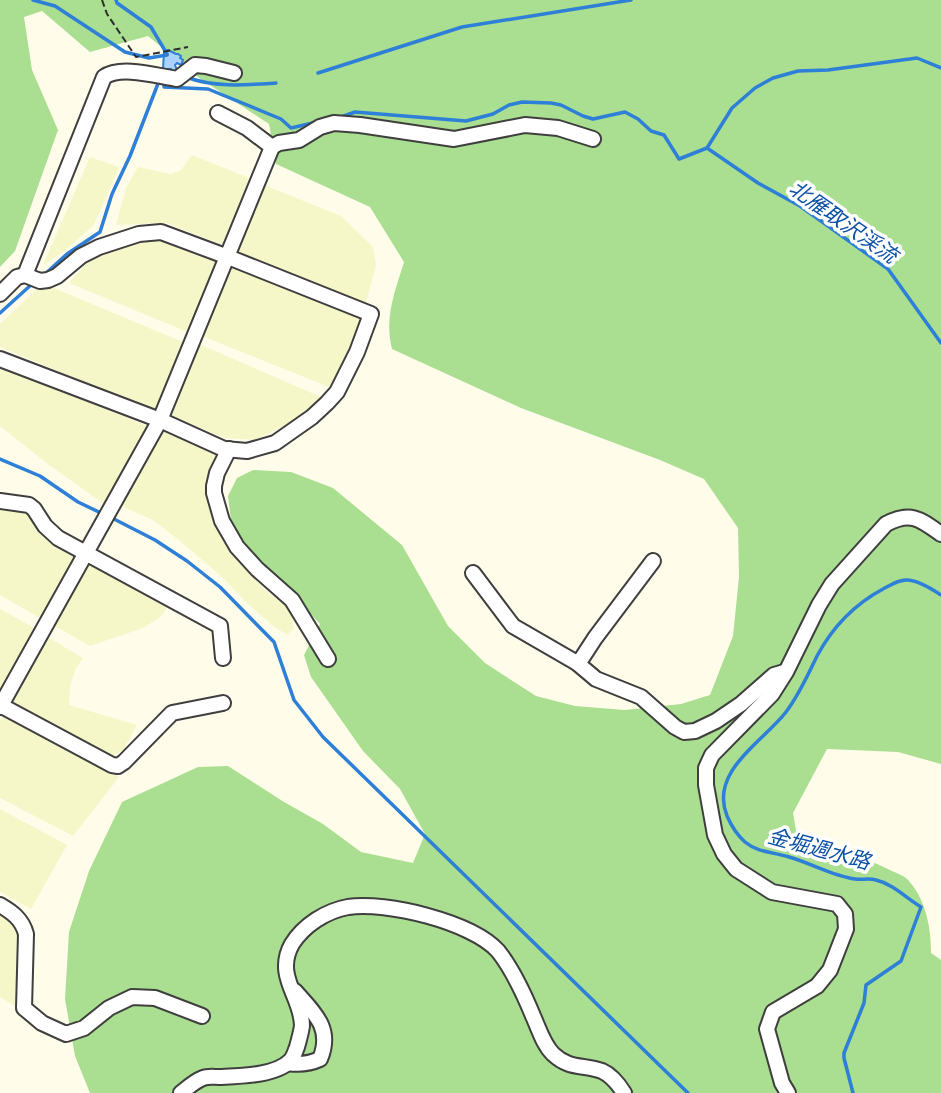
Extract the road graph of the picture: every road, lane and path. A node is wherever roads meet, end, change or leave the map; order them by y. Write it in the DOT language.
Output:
graph roads {
  1 [pos="102,0"];
  2 [pos="188,47"];
  3 [pos="234,73"];
  4 [pos="218,113"];
  5 [pos="593,139"];
  6 [pos="272,147"];
  7 [pos="228,257"];
  8 [pos="25,275"];
  9 [pos="0,294"];
  10 [pos="0,359"];
  11 [pos="160,420"];
  12 [pos="229,449"];
  13 [pos="0,501"];
  14 [pos="941,534"];
  15 [pos="86,553"];
  16 [pos="653,561"];
  17 [pos="473,573"];
  18 [pos="223,658"];
  19 [pos="328,659"];
  20 [pos="577,663"];
  21 [pos="786,672"];
  22 [pos="223,703"];
  23 [pos="0,706"];
  24 [pos="0,905"];
  25 [pos="288,982"];
  26 [pos="202,1016"];
  27 [pos="288,1063"];
  28 [pos="181,1093"];
  29 [pos="624,1093"];
  30 [pos="788,1093"];
  1 -- 2 [label="path"];
  3 -- 8 [label="street"];
  4 -- 6 [label="street"];
  5 -- 6 [label="street"];
  6 -- 7 [label="street"];
  7 -- 8 [label="street"];
  7 -- 11 [label="street"];
  7 -- 12 [label="street"];
  8 -- 9 [label="street"];
  10 -- 11 [label="street"];
  11 -- 12 [label="street"];
  11 -- 15 [label="street"];
  12 -- 19 [label="street"];
  13 -- 15 [label="street"];
  14 -- 21 [label="street"];
  15 -- 18 [label="street"];
  15 -- 23 [label="street"];
  16 -- 20 [label="street"];
  17 -- 20 [label="street"];
  20 -- 21 [label="street"];
  21 -- 30 [label="street"];
  22 -- 23 [label="street"];
  24 -- 26 [label="street"];
  25 -- 27 [label="street"];
  25 -- 27 [label="street"];
  25 -- 29 [label="street"];
  27 -- 28 [label="street"];
}
